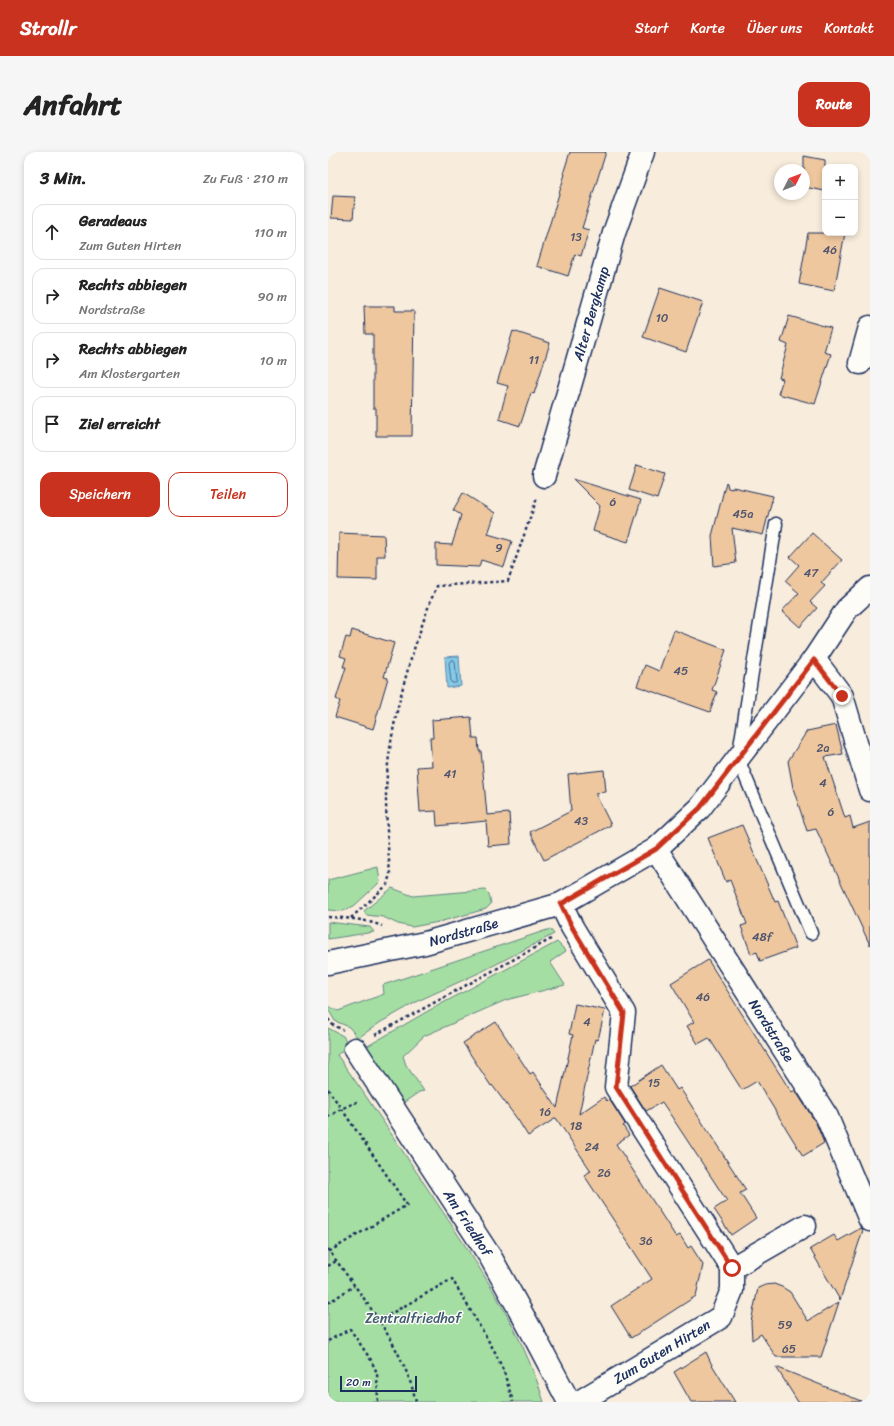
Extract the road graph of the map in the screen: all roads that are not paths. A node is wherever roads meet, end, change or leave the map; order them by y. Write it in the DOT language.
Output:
graph roads {
  1 [pos="643,152"];
  2 [pos="870,327"];
  3 [pos="860,363"];
  4 [pos="544,476"];
  5 [pos="776,524"];
  6 [pos="870,588"];
  7 [pos="814,660"];
  8 [pos="738,759"];
  9 [pos="870,790"];
  10 [pos="656,849"];
  11 [pos="561,904"];
  12 [pos="811,933"];
  13 [pos="328,963"];
  14 [pos="355,1049"];
  15 [pos="870,1220"];
  16 [pos="805,1226"];
  17 [pos="732,1268"];
  18 [pos="569,1402"];
  19 [pos="579,1402"];
  1 -- 4 [label="street, Alter Bergkamp"];
  2 -- 3 [label="street"];
  5 -- 8 [label="lane"];
  6 -- 7 [label="street, Nordstraße"];
  7 -- 8 [label="street, Nordstraße"];
  7 -- 9 [label="street"];
  8 -- 10 [label="street, Nordstraße"];
  8 -- 12 [label="lane"];
  10 -- 11 [label="street, Nordstraße"];
  10 -- 15 [label="street, Nordstraße"];
  11 -- 13 [label="street, Nordstraße"];
  11 -- 17 [label="street"];
  14 -- 18 [label="street, Am Friedhof"];
  16 -- 17 [label="street"];
  17 -- 19 [label="street, Zum Guten Hirten"];
}
